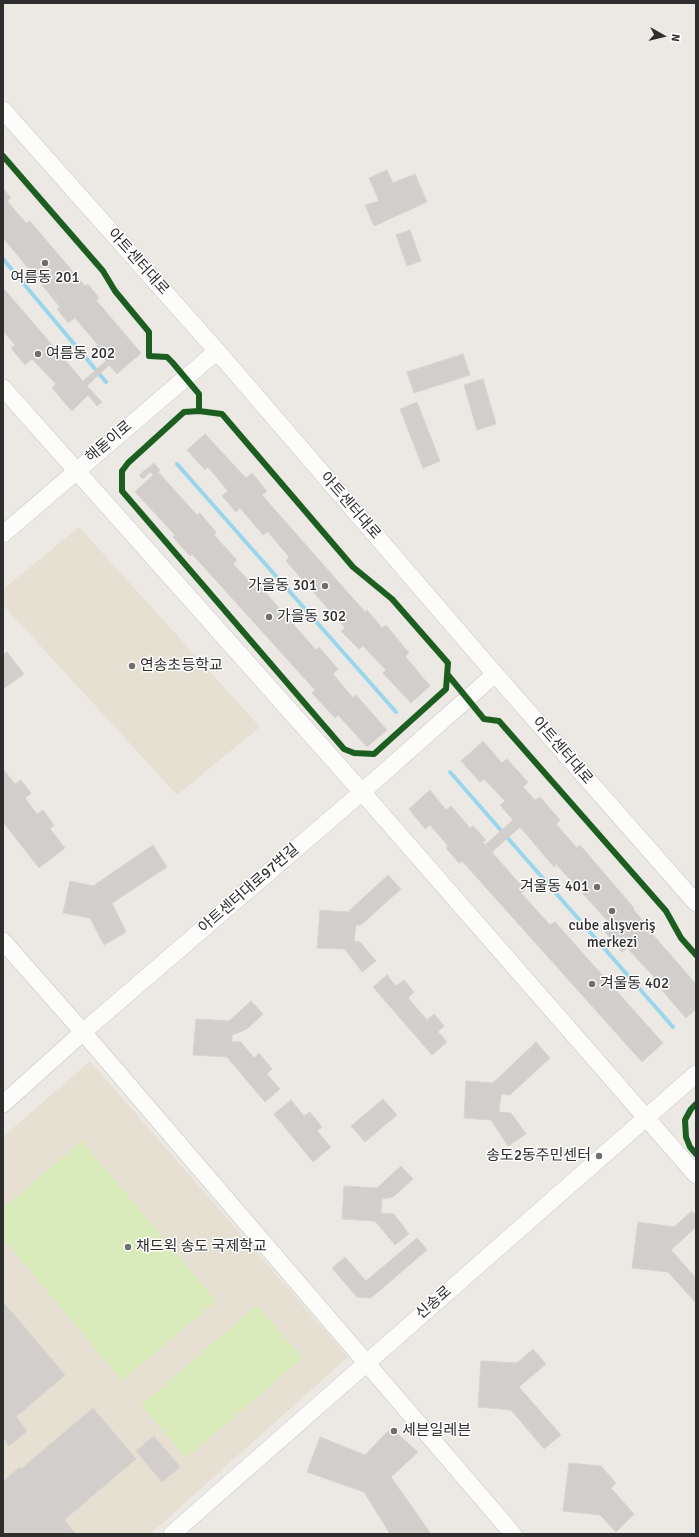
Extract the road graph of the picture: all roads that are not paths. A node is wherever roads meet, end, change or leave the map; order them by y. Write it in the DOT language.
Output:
graph roads {
  1 [pos="3,110"];
  2 [pos="217,350"];
  3 [pos="3,388"];
  4 [pos="75,471"];
  5 [pos="3,534"];
  6 [pos="495,674"];
  7 [pos="362,792"];
  8 [pos="696,903"];
  9 [pos="3,941"];
  10 [pos="83,1032"];
  11 [pos="696,1074"];
  12 [pos="3,1104"];
  13 [pos="645,1117"];
  14 [pos="696,1175"];
  15 [pos="367,1362"];
  16 [pos="172,1534"];
  17 [pos="513,1534"];
  1 -- 2 [label="street, 아트센터대로"];
  2 -- 4 [label="street, 해돋이로"];
  2 -- 6 [label="street, 아트센터대로"];
  3 -- 4 [label="street"];
  4 -- 5 [label="street, 해돋이로"];
  4 -- 7 [label="street"];
  6 -- 7 [label="street, 아트센터대로97번길"];
  6 -- 8 [label="street, 아트센터대로"];
  7 -- 10 [label="street, 아트센터대로97번길"];
  7 -- 13 [label="street"];
  9 -- 10 [label="street"];
  10 -- 12 [label="street, 아트센터대로97번길"];
  10 -- 15 [label="street"];
  11 -- 13 [label="street, 신송로"];
  13 -- 14 [label="street"];
  13 -- 15 [label="street, 신송로"];
  15 -- 16 [label="street, 신송로"];
  15 -- 17 [label="street"];
}
